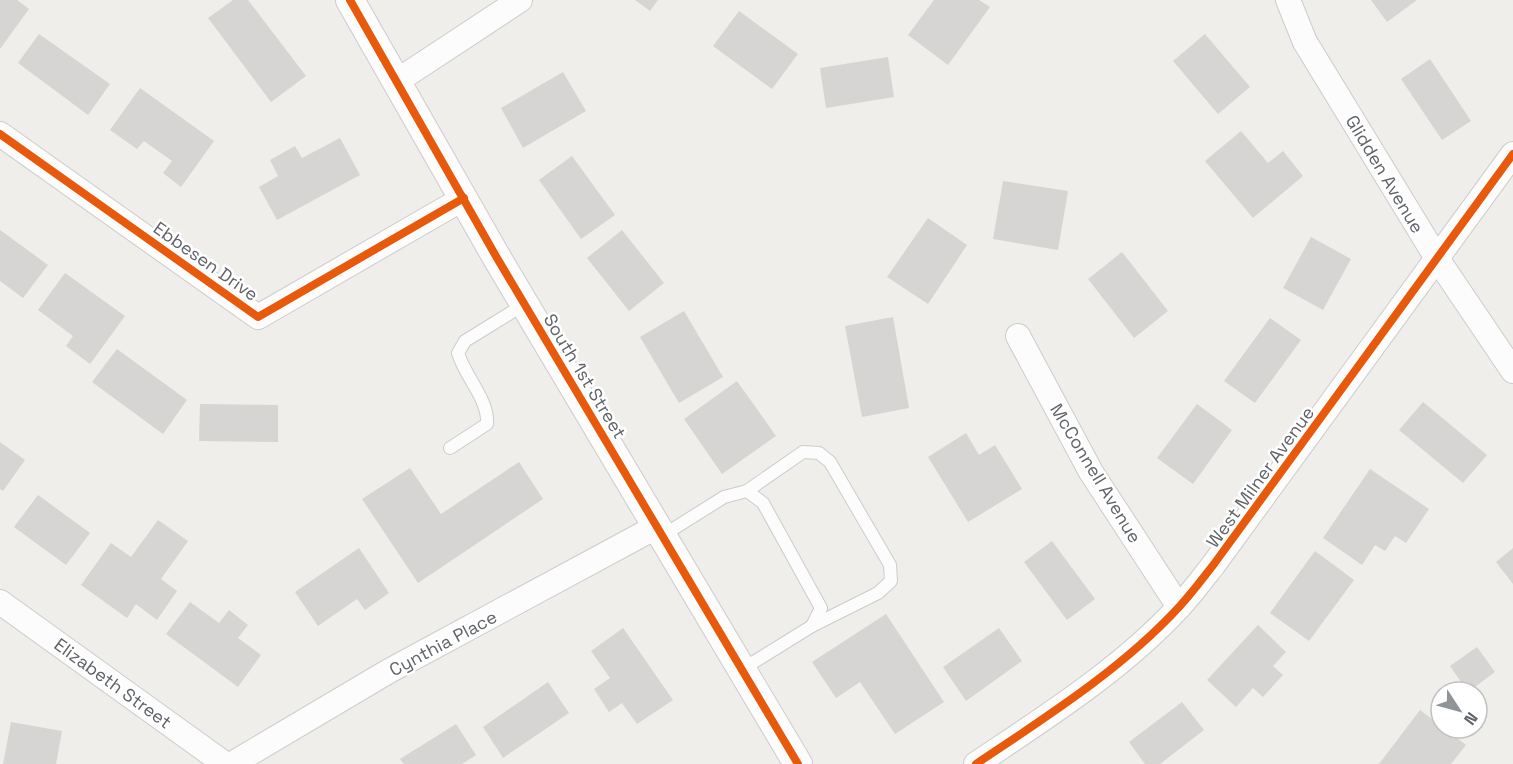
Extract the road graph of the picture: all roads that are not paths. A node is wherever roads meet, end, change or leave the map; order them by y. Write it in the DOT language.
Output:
graph roads {
  1 [pos="350,0"];
  2 [pos="520,0"];
  3 [pos="1288,0"];
  4 [pos="397,81"];
  5 [pos="0,134"];
  6 [pos="1513,154"];
  7 [pos="464,198"];
  8 [pos="1437,260"];
  9 [pos="525,304"];
  10 [pos="1018,336"];
  11 [pos="1513,371"];
  12 [pos="450,448"];
  13 [pos="747,491"];
  14 [pos="659,531"];
  15 [pos="0,602"];
  16 [pos="1179,608"];
  17 [pos="812,626"];
  18 [pos="741,670"];
  19 [pos="1002,757"];
  20 [pos="225,764"];
  21 [pos="232,764"];
  22 [pos="798,764"];
  23 [pos="976,764"];
  1 -- 4 [label="street, South 1st Street"];
  2 -- 4 [label="street"];
  3 -- 8 [label="street, Glidden Avenue"];
  4 -- 7 [label="street, South 1st Street"];
  5 -- 7 [label="street, Ebbesen Drive"];
  6 -- 8 [label="street, West Milner Avenue"];
  7 -- 9 [label="street, South 1st Street"];
  8 -- 11 [label="street, Glidden Avenue"];
  8 -- 16 [label="street, West Milner Avenue"];
  9 -- 12 [label="lane"];
  9 -- 14 [label="street, South 1st Street"];
  10 -- 16 [label="street, McConnell Avenue"];
  13 -- 14 [label="lane"];
  13 -- 17 [label="lane"];
  13 -- 17 [label="lane"];
  14 -- 18 [label="street, South 1st Street"];
  14 -- 21 [label="street, Cynthia Place"];
  15 -- 20 [label="street, Elizabeth Street"];
  16 -- 19 [label="street, West Milner Avenue"];
  17 -- 18 [label="lane"];
  18 -- 22 [label="street, South 1st Street"];
  19 -- 23 [label="street, West Milner Avenue"];
}
